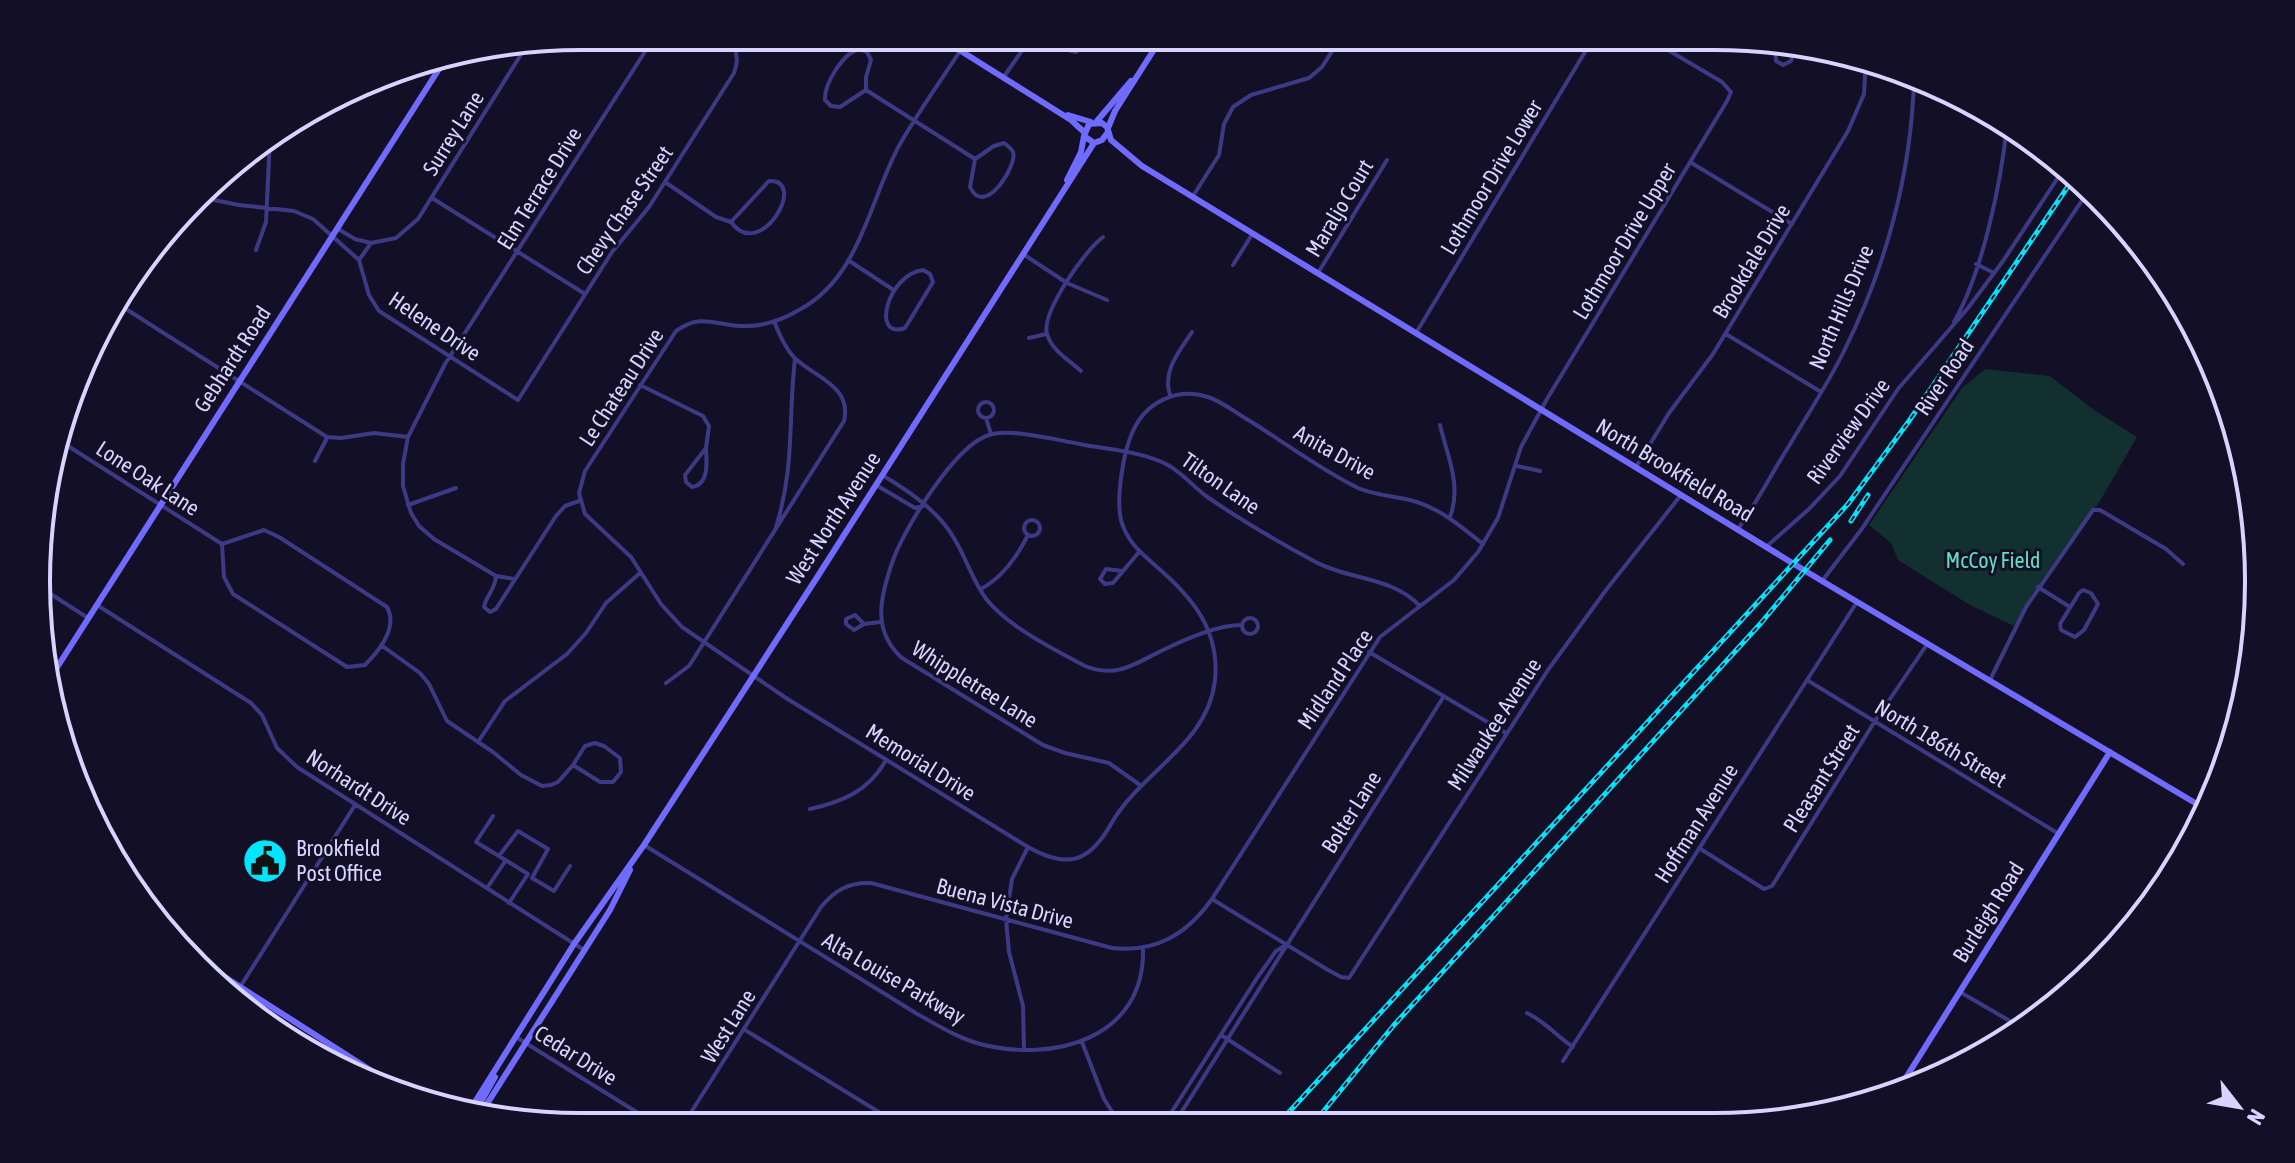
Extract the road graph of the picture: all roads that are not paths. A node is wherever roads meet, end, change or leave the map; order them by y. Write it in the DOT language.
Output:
graph roads {
  1 [pos="646,50"];
  2 [pos="735,50"];
  3 [pos="1022,50"];
  4 [pos="1154,50"];
  5 [pos="1333,50"];
  6 [pos="1586,50"];
  7 [pos="1667,50"];
  8 [pos="960,51"];
  9 [pos="521,54"];
  10 [pos="1776,54"];
  11 [pos="1792,56"];
  12 [pos="1144,66"];
  13 [pos="439,70"];
  14 [pos="1866,72"];
  15 [pos="1003,78"];
  16 [pos="1913,89"];
  17 [pos="866,90"];
  18 [pos="1057,112"];
  19 [pos="914,121"];
  20 [pos="1095,122"];
  21 [pos="1108,130"];
  22 [pos="1084,134"];
  23 [pos="2005,138"];
  24 [pos="1096,142"];
  25 [pos="269,152"];
  26 [pos="1127,155"];
  27 [pos="975,159"];
  28 [pos="1387,160"];
  29 [pos="1690,162"];
  30 [pos="2058,177"];
  31 [pos="665,182"];
  32 [pos="1193,196"];
  33 [pos="432,198"];
  34 [pos="213,200"];
  35 [pos="2082,200"];
  36 [pos="1056,202"];
  37 [pos="266,207"];
  38 [pos="731,222"];
  39 [pos="1792,224"];
  40 [pos="338,229"];
  41 [pos="1253,233"];
  42 [pos="333,236"];
  43 [pos="1103,237"];
  44 [pos="371,243"];
  45 [pos="256,250"];
  46 [pos="517,251"];
  47 [pos="1023,254"];
  48 [pos="359,260"];
  49 [pos="848,260"];
  50 [pos="1976,264"];
  51 [pos="1233,265"];
  52 [pos="1318,273"];
  53 [pos="1994,273"];
  54 [pos="1067,283"];
  55 [pos="892,289"];
  56 [pos="585,294"];
  57 [pos="1107,300"];
  58 [pos="126,309"];
  59 [pos="774,321"];
  60 [pos="1949,330"];
  61 [pos="1192,332"];
  62 [pos="1416,333"];
  63 [pos="1047,334"];
  64 [pos="1726,334"];
  65 [pos="1029,338"];
  66 [pos="450,357"];
  67 [pos="795,359"];
  68 [pos="1081,371"];
  69 [pos="240,381"];
  70 [pos="640,385"];
  71 [pos="1821,392"];
  72 [pos="1171,396"];
  73 [pos="518,400"];
  74 [pos="1541,410"];
  75 [pos="986,418"];
  76 [pos="1440,425"];
  77 [pos="991,434"];
  78 [pos="327,437"];
  79 [pos="408,437"];
  80 [pos="68,446"];
  81 [pos="706,448"];
  82 [pos="1127,452"];
  83 [pos="315,461"];
  84 [pos="1517,466"];
  85 [pos="1636,467"];
  86 [pos="1540,471"];
  87 [pos="882,475"];
  88 [pos="876,485"];
  89 [pos="456,488"];
  90 [pos="1681,494"];
  91 [pos="579,501"];
  92 [pos="160,505"];
  93 [pos="408,505"];
  94 [pos="923,506"];
  95 [pos="1450,517"];
  96 [pos="1738,529"];
  97 [pos="775,531"];
  98 [pos="1028,535"];
  99 [pos="222,544"];
  100 [pos="1483,544"];
  101 [pos="1767,546"];
  102 [pos="1139,552"];
  103 [pos="2183,564"];
  104 [pos="1122,571"];
  105 [pos="640,573"];
  106 [pos="496,576"];
  107 [pos="514,579"];
  108 [pos="1822,581"];
  109 [pos="2038,587"];
  110 [pos="981,589"];
  111 [pos="50,594"];
  112 [pos="1857,602"];
  113 [pos="97,605"];
  114 [pos="1420,606"];
  115 [pos="2070,607"];
  116 [pos="88,618"];
  117 [pos="880,622"];
  118 [pos="864,624"];
  119 [pos="1242,625"];
  120 [pos="1209,632"];
  121 [pos="704,643"];
  122 [pos="1928,643"];
  123 [pos="381,645"];
  124 [pos="1369,652"];
  125 [pos="57,667"];
  126 [pos="752,676"];
  127 [pos="1807,680"];
  128 [pos="1990,680"];
  129 [pos="666,683"];
  130 [pos="1444,696"];
  131 [pos="1875,721"];
  132 [pos="1506,733"];
  133 [pos="478,742"];
  134 [pos="2110,752"];
  135 [pos="886,759"];
  136 [pos="573,765"];
  137 [pos="1140,785"];
  138 [pos="2196,804"];
  139 [pos="355,805"];
  140 [pos="810,809"];
  141 [pos="493,816"];
  142 [pos="2059,834"];
  143 [pos="1028,847"];
  144 [pos="1699,848"];
  145 [pos="642,849"];
  146 [pos="499,856"];
  147 [pos="506,860"];
  148 [pos="570,866"];
  149 [pos="530,876"];
  150 [pos="487,888"];
  151 [pos="1212,899"];
  152 [pos="509,903"];
  153 [pos="1006,919"];
  154 [pos="800,942"];
  155 [pos="574,944"];
  156 [pos="1286,945"];
  157 [pos="1143,948"];
  158 [pos="584,950"];
  159 [pos="232,982"];
  160 [pos="240,987"];
  161 [pos="1960,992"];
  162 [pos="1527,1013"];
  163 [pos="2011,1022"];
  164 [pos="745,1030"];
  165 [pos="1221,1035"];
  166 [pos="516,1037"];
  167 [pos="1228,1040"];
  168 [pos="1082,1042"];
  169 [pos="526,1043"];
  170 [pos="1573,1047"];
  171 [pos="1024,1049"];
  172 [pos="1563,1061"];
  173 [pos="366,1067"];
  174 [pos="1280,1073"];
  175 [pos="1907,1077"];
  176 [pos="476,1103"];
  177 [pos="487,1104"];
  178 [pos="638,1113"];
  179 [pos="691,1113"];
  180 [pos="880,1113"];
  181 [pos="1113,1113"];
  182 [pos="1171,1113"];
  183 [pos="1181,1113"];
  1 -- 46 [label="street, Elm Terrace Drive"];
  2 -- 31 [label="street, Chevy Chase Street"];
  3 -- 15 [label="street"];
  4 -- 12 [label="street"];
  5 -- 32 [label="street"];
  6 -- 62 [label="street, Lothmoor Drive Lower"];
  7 -- 29 [label="street, Lothmoor Drive Upper"];
  8 -- 15 [label="street"];
  8 -- 19 [label="street, Le Chateau Drive"];
  9 -- 33 [label="street, Surrey Lane"];
  10 -- 11 [label="street"];
  12 -- 20 [label="street"];
  12 -- 21 [label="street"];
  13 -- 40 [label="street, Gebhardt Road"];
  14 -- 39 [label="street, Brookdale Drive"];
  15 -- 18 [label="street"];
  16 -- 71 [label="street, North Hills Drive"];
  17 -- 17 [label="street"];
  17 -- 19 [label="street"];
  18 -- 20 [label="street"];
  18 -- 22 [label="street"];
  19 -- 27 [label="street"];
  19 -- 49 [label="street, Le Chateau Drive"];
  20 -- 21 [label="street"];
  20 -- 22 [label="street"];
  21 -- 24 [label="street, West North Avenue"];
  21 -- 26 [label="street, North Brookfield Road"];
  22 -- 24 [label="street, North Brookfield Road"];
  22 -- 36 [label="street, West North Avenue"];
  23 -- 50 [label="street, Riverview Drive"];
  24 -- 26 [label="street, North Brookfield Road"];
  24 -- 36 [label="street, West North Avenue"];
  25 -- 37 [label="street"];
  26 -- 32 [label="street, North Brookfield Road"];
  27 -- 27 [label="street"];
  28 -- 52 [label="street, Maraljo Court"];
  29 -- 39 [label="street"];
  29 -- 74 [label="street, Lothmoor Drive Upper"];
  30 -- 53 [label="street, Riverview Drive"];
  31 -- 38 [label="street"];
  31 -- 56 [label="street, Chevy Chase Street"];
  32 -- 41 [label="street, North Brookfield Road"];
  33 -- 44 [label="street, Surrey Lane"];
  33 -- 46 [label="street"];
  34 -- 37 [label="street"];
  35 -- 108 [label="street, River Road"];
  36 -- 47 [label="street, West North Avenue"];
  37 -- 42 [label="street"];
  37 -- 45 [label="street"];
  38 -- 38 [label="street"];
  39 -- 64 [label="street, Brookdale Drive"];
  40 -- 42 [label="street, Gebhardt Road"];
  40 -- 44 [label="street"];
  41 -- 51 [label="street"];
  41 -- 52 [label="street, North Brookfield Road"];
  42 -- 48 [label="street"];
  42 -- 69 [label="street, Gebhardt Road"];
  43 -- 54 [label="street"];
  44 -- 48 [label="street"];
  46 -- 56 [label="street"];
  46 -- 66 [label="street, Elm Terrace Drive"];
  47 -- 54 [label="street"];
  47 -- 87 [label="street, West North Avenue"];
  48 -- 66 [label="street, Helene Drive"];
  49 -- 55 [label="street"];
  49 -- 59 [label="street, Le Chateau Drive"];
  50 -- 53 [label="street"];
  50 -- 60 [label="street, Riverview Drive"];
  52 -- 62 [label="street, North Brookfield Road"];
  53 -- 60 [label="street, Riverview Drive"];
  54 -- 57 [label="street"];
  54 -- 63 [label="street"];
  55 -- 55 [label="street"];
  56 -- 73 [label="street, Chevy Chase Street"];
  58 -- 69 [label="street"];
  59 -- 67 [label="street"];
  59 -- 70 [label="street, Le Chateau Drive"];
  60 -- 101 [label="street, Riverview Drive"];
  61 -- 72 [label="street"];
  62 -- 74 [label="street, North Brookfield Road"];
  63 -- 65 [label="street"];
  63 -- 68 [label="street"];
  64 -- 71 [label="street"];
  64 -- 85 [label="street, Brookdale Drive"];
  66 -- 73 [label="street, Helene Drive"];
  66 -- 79 [label="street, Elm Terrace Drive"];
  67 -- 97 [label="street"];
  67 -- 97 [label="street"];
  69 -- 78 [label="street"];
  69 -- 92 [label="street, Gebhardt Road"];
  70 -- 81 [label="street"];
  70 -- 91 [label="street, Le Chateau Drive"];
  71 -- 96 [label="street, North Hills Drive"];
  72 -- 82 [label="street"];
  72 -- 95 [label="street, Anita Drive"];
  74 -- 84 [label="street, Midland Place"];
  74 -- 85 [label="street, North Brookfield Road"];
  75 -- 77 [label="street"];
  76 -- 95 [label="street"];
  77 -- 82 [label="street, Tilton Lane"];
  77 -- 94 [label="street"];
  78 -- 79 [label="street"];
  78 -- 83 [label="street"];
  79 -- 93 [label="street"];
  80 -- 92 [label="street, Lone Oak Lane"];
  81 -- 81 [label="street"];
  82 -- 102 [label="street"];
  82 -- 114 [label="street, Tilton Lane"];
  84 -- 86 [label="street"];
  84 -- 100 [label="street, Midland Place"];
  85 -- 90 [label="street, North Brookfield Road"];
  87 -- 88 [label="street, West North Avenue"];
  87 -- 94 [label="street"];
  88 -- 94 [label="street"];
  88 -- 126 [label="street, West North Avenue"];
  89 -- 93 [label="street"];
  90 -- 96 [label="street, North Brookfield Road"];
  90 -- 132 [label="street, Milwaukee Avenue"];
  91 -- 105 [label="street"];
  91 -- 107 [label="street"];
  92 -- 99 [label="street, Lone Oak Lane"];
  92 -- 113 [label="street, Gebhardt Road"];
  93 -- 106 [label="street"];
  94 -- 110 [label="street"];
  94 -- 117 [label="street"];
  95 -- 100 [label="street, Anita Drive"];
  96 -- 101 [label="street, North Brookfield Road"];
  97 -- 121 [label="street"];
  98 -- 110 [label="street"];
  99 -- 123 [label="street"];
  99 -- 123 [label="street"];
  100 -- 114 [label="street, Midland Place"];
  101 -- 108 [label="street, North Brookfield Road"];
  102 -- 104 [label="street"];
  102 -- 120 [label="street"];
  103 -- 109 [label="street"];
  104 -- 104 [label="street"];
  105 -- 121 [label="street"];
  105 -- 133 [label="street"];
  106 -- 107 [label="street"];
  106 -- 107 [label="street"];
  108 -- 112 [label="street, North Brookfield Road"];
  109 -- 115 [label="street"];
  109 -- 128 [label="street"];
  110 -- 120 [label="street"];
  111 -- 116 [label="street"];
  112 -- 122 [label="street, North Brookfield Road"];
  112 -- 127 [label="street, Hoffman Avenue"];
  113 -- 116 [label="street, Gebhardt Road"];
  113 -- 139 [label="street, Norhardt Drive"];
  114 -- 124 [label="street, Midland Place"];
  115 -- 115 [label="street"];
  116 -- 125 [label="street, Gebhardt Road"];
  117 -- 118 [label="street"];
  117 -- 137 [label="street, Whippletree Lane"];
  118 -- 118 [label="street"];
  119 -- 120 [label="street"];
  120 -- 137 [label="street"];
  121 -- 126 [label="street"];
  121 -- 129 [label="street"];
  122 -- 128 [label="street, North Brookfield Road"];
  122 -- 131 [label="street, Pleasant Street"];
  123 -- 133 [label="street"];
  124 -- 130 [label="street"];
  124 -- 151 [label="street, Midland Place"];
  126 -- 135 [label="street, Memorial Drive"];
  126 -- 145 [label="street, West North Avenue"];
  127 -- 131 [label="street, North 186th Street"];
  127 -- 144 [label="street, Hoffman Avenue"];
  128 -- 134 [label="street, North Brookfield Road"];
  130 -- 132 [label="street"];
  130 -- 156 [label="street, Bolter Lane"];
  131 -- 142 [label="street, North 186th Street"];
  131 -- 144 [label="street, Pleasant Street"];
  132 -- 156 [label="street, Milwaukee Avenue"];
  133 -- 136 [label="street"];
  134 -- 138 [label="street, North Brookfield Road"];
  134 -- 142 [label="street, Burleigh Road"];
  135 -- 140 [label="street"];
  135 -- 143 [label="street, Memorial Drive"];
  136 -- 136 [label="street"];
  137 -- 143 [label="street, Memorial Drive"];
  139 -- 150 [label="street, Norhardt Drive"];
  139 -- 160 [label="street"];
  141 -- 146 [label="street"];
  142 -- 161 [label="street, Burleigh Road"];
  143 -- 153 [label="street"];
  144 -- 170 [label="street, Hoffman Avenue"];
  145 -- 154 [label="street, Alta Louise Parkway"];
  145 -- 155 [label="street, West North Avenue"];
  145 -- 158 [label="street, West North Avenue"];
  146 -- 147 [label="street"];
  146 -- 149 [label="street"];
  147 -- 149 [label="street"];
  147 -- 150 [label="street"];
  148 -- 149 [label="street"];
  149 -- 152 [label="street"];
  150 -- 152 [label="street, Norhardt Drive"];
  151 -- 156 [label="street"];
  151 -- 157 [label="street, Buena Vista Drive"];
  152 -- 155 [label="street, Norhardt Drive"];
  153 -- 154 [label="street, Buena Vista Drive"];
  153 -- 157 [label="street, Buena Vista Drive"];
  153 -- 171 [label="street"];
  154 -- 164 [label="street, West Lane"];
  154 -- 171 [label="street, Alta Louise Parkway"];
  155 -- 158 [label="street, Norhardt Drive"];
  155 -- 166 [label="street, West North Avenue"];
  156 -- 165 [label="street, Bolter Lane"];
  156 -- 167 [label="street, Bolter Lane"];
  157 -- 168 [label="street, Alta Louise Parkway"];
  158 -- 169 [label="street, West North Avenue"];
  159 -- 160 [label="street"];
  160 -- 173 [label="street"];
  161 -- 163 [label="street"];
  161 -- 175 [label="street, Burleigh Road"];
  162 -- 170 [label="street"];
  164 -- 179 [label="street, West Lane"];
  164 -- 180 [label="street"];
  165 -- 167 [label="street"];
  165 -- 182 [label="street, Bolter Lane"];
  166 -- 169 [label="street, Cedar Drive"];
  166 -- 176 [label="street, West North Avenue"];
  167 -- 174 [label="street"];
  167 -- 183 [label="street, Bolter Lane"];
  168 -- 171 [label="street, Alta Louise Parkway"];
  168 -- 181 [label="street"];
  169 -- 177 [label="street, West North Avenue"];
  169 -- 178 [label="street, Cedar Drive"];
  170 -- 172 [label="street, Hoffman Avenue"];
}
